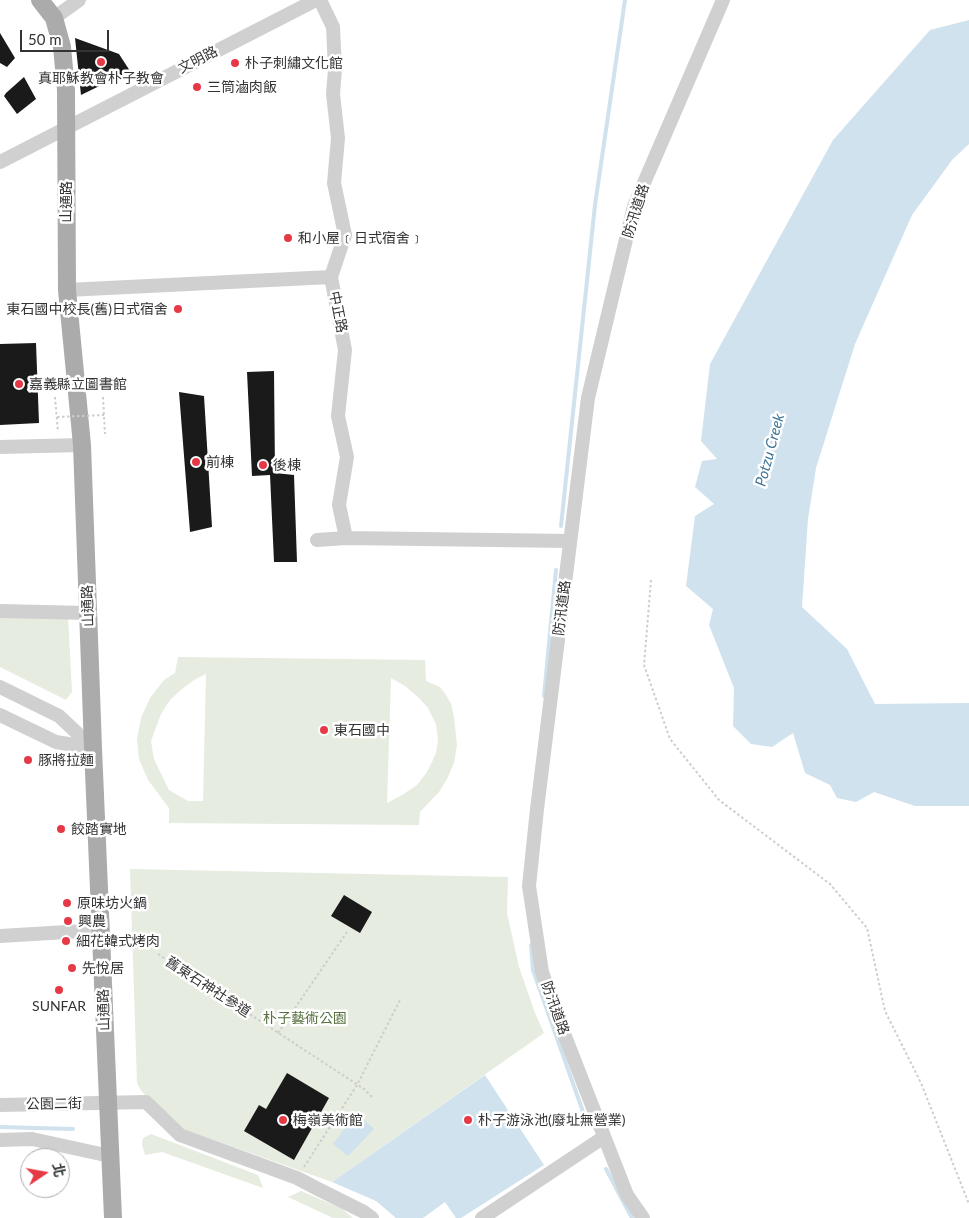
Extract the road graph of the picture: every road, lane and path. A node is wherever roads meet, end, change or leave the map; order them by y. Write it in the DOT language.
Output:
graph roads {
  1 [pos="40,0"];
  2 [pos="79,0"];
  3 [pos="316,0"];
  4 [pos="320,0"];
  5 [pos="723,0"];
  6 [pos="54,18"];
  7 [pos="66,127"];
  8 [pos="0,162"];
  9 [pos="331,277"];
  10 [pos="67,290"];
  11 [pos="103,397"];
  12 [pos="55,398"];
  13 [pos="104,415"];
  14 [pos="57,417"];
  15 [pos="59,434"];
  16 [pos="105,434"];
  17 [pos="82,445"];
  18 [pos="0,446"];
  19 [pos="346,538"];
  20 [pos="317,540"];
  21 [pos="570,541"];
  22 [pos="651,580"];
  23 [pos="0,611"];
  24 [pos="88,613"];
  25 [pos="0,687"];
  26 [pos="0,715"];
  27 [pos="92,748"];
  28 [pos="100,930"];
  29 [pos="347,932"];
  30 [pos="0,936"];
  31 [pos="158,954"];
  32 [pos="400,1000"];
  33 [pos="278,1033"];
  34 [pos="357,1086"];
  35 [pos="372,1097"];
  36 [pos="108,1103"];
  37 [pos="0,1105"];
  38 [pos="604,1137"];
  39 [pos="0,1140"];
  40 [pos="110,1156"];
  41 [pos="297,1178"];
  42 [pos="969,1204"];
  43 [pos="113,1218"];
  44 [pos="372,1218"];
  45 [pos="482,1218"];
  46 [pos="643,1218"];
  1 -- 6 [label="main road, 山通路"];
  2 -- 6 [label="street"];
  3 -- 7 [label="street, 文明路"];
  4 -- 9 [label="street, 中正路"];
  5 -- 21 [label="street, 防汛道路"];
  6 -- 7 [label="main road, 山通路"];
  7 -- 8 [label="street, 文明路"];
  7 -- 10 [label="main road, 山通路"];
  9 -- 10 [label="street"];
  9 -- 19 [label="street, 中正路"];
  10 -- 17 [label="main road, 山通路"];
  11 -- 13 [label="path"];
  12 -- 14 [label="path"];
  13 -- 14 [label="path, bridge"];
  13 -- 16 [label="path"];
  14 -- 15 [label="path"];
  17 -- 18 [label="street"];
  17 -- 24 [label="main road, 山通路"];
  19 -- 20 [label="street"];
  19 -- 21 [label="street"];
  21 -- 38 [label="street, 防汛道路"];
  22 -- 42 [label="path"];
  23 -- 24 [label="street"];
  24 -- 27 [label="main road, 山通路"];
  25 -- 27 [label="street"];
  26 -- 27 [label="street"];
  27 -- 28 [label="main road, 山通路"];
  28 -- 30 [label="street"];
  28 -- 36 [label="main road, 山通路"];
  29 -- 33 [label="path"];
  31 -- 33 [label="path, 舊東石神社參道"];
  32 -- 34 [label="path"];
  33 -- 34 [label="path, 舊東石神社參道"];
  34 -- 35 [label="path, 舊東石神社參道"];
  34 -- 41 [label="path"];
  36 -- 37 [label="street, 公園二街"];
  36 -- 40 [label="main road, 山通路"];
  36 -- 41 [label="street, 公園二街"];
  38 -- 45 [label="street"];
  38 -- 46 [label="street, 防汛道路"];
  39 -- 40 [label="street"];
  40 -- 43 [label="main road, 山通路"];
  41 -- 44 [label="street, 公園二街"];
}
